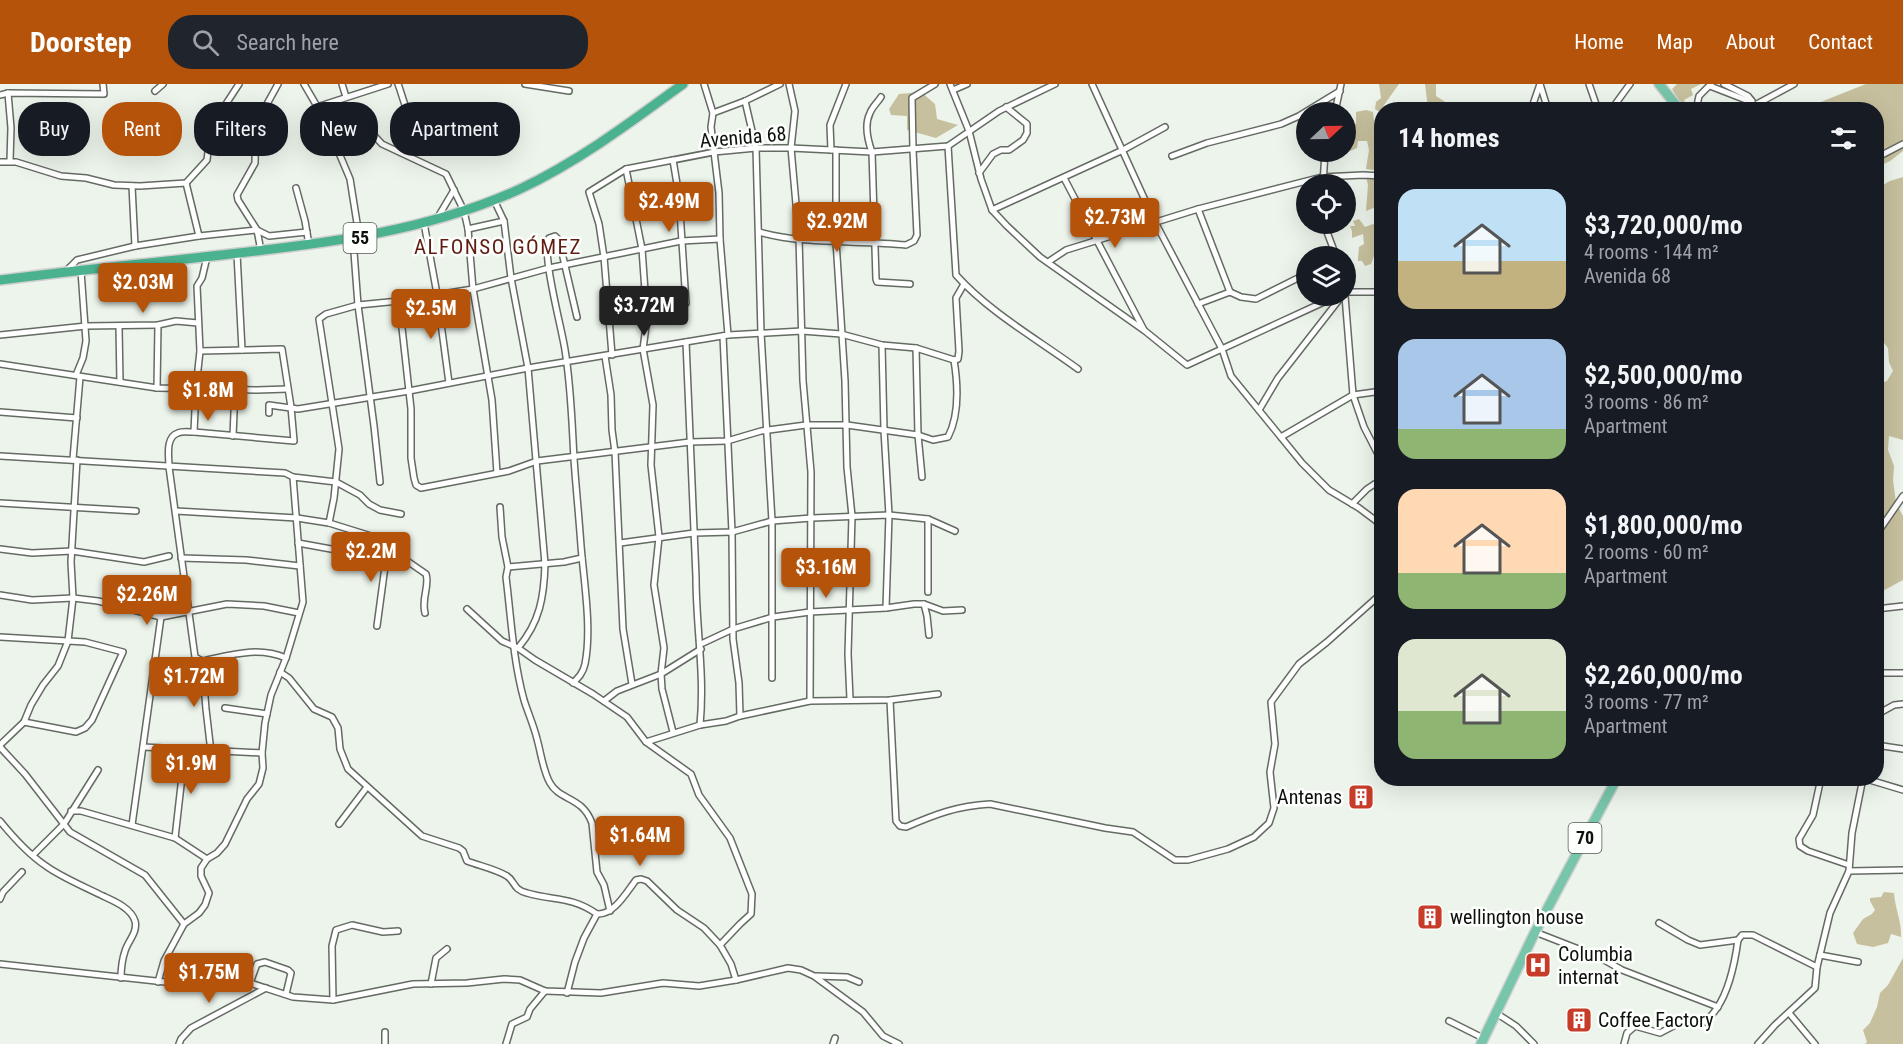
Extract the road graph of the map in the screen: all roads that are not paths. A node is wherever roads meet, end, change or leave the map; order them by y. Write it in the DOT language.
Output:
graph roads {
  1 [pos="103,84"];
  2 [pos="163,84"];
  3 [pos="239,84"];
  4 [pos="278,84"];
  5 [pos="304,84"];
  6 [pos="342,84"];
  7 [pos="387,84"];
  8 [pos="398,84"];
  9 [pos="525,84"];
  10 [pos="683,84"];
  11 [pos="704,84"];
  12 [pos="780,84"];
  13 [pos="789,84"];
  14 [pos="846,84"];
  15 [pos="935,84"];
  16 [pos="950,84"];
  17 [pos="967,84"];
  18 [pos="1055,84"];
  19 [pos="1092,84"];
  20 [pos="1341,84"];
  21 [pos="1540,84"];
  22 [pos="1589,84"];
  23 [pos="1630,84"];
  24 [pos="1724,84"];
  25 [pos="1794,84"];
  26 [pos="1710,85"];
  27 [pos="1665,86"];
  28 [pos="953,90"];
  29 [pos="155,91"];
  30 [pos="568,92"];
  31 [pos="1340,92"];
  32 [pos="8,93"];
  33 [pos="0,95"];
  34 [pos="346,97"];
  35 [pos="881,97"];
  36 [pos="745,100"];
  37 [pos="314,102"];
  38 [pos="332,102"];
  39 [pos="405,102"];
  40 [pos="1338,102"];
  41 [pos="1534,102"];
  42 [pos="1546,102"];
  43 [pos="1595,102"];
  44 [pos="1617,102"];
  45 [pos="1675,102"];
  46 [pos="1698,102"];
  47 [pos="1748,102"];
  48 [pos="1751,102"];
  49 [pos="1758,102"];
  50 [pos="1006,107"];
  51 [pos="713,112"];
  52 [pos="1165,127"];
  53 [pos="969,131"];
  54 [pos="378,140"];
  55 [pos="1903,144"];
  56 [pos="948,146"];
  57 [pos="756,148"];
  58 [pos="791,148"];
  59 [pos="834,150"];
  60 [pos="913,150"];
  61 [pos="1123,150"];
  62 [pos="714,152"];
  63 [pos="872,152"];
  64 [pos="1884,154"];
  65 [pos="340,156"];
  66 [pos="1172,156"];
  67 [pos="673,160"];
  68 [pos="10,161"];
  69 [pos="0,162"];
  70 [pos="626,169"];
  71 [pos="979,173"];
  72 [pos="1356,175"];
  73 [pos="1374,176"];
  74 [pos="1064,178"];
  75 [pos="186,183"];
  76 [pos="1296,184"];
  77 [pos="132,186"];
  78 [pos="296,188"];
  79 [pos="454,190"];
  80 [pos="494,200"];
  81 [pos="1198,208"];
  82 [pos="992,210"];
  83 [pos="464,211"];
  84 [pos="436,220"];
  85 [pos="504,221"];
  86 [pos="1155,222"];
  87 [pos="424,223"];
  88 [pos="468,229"];
  89 [pos="257,230"];
  90 [pos="307,232"];
  91 [pos="759,232"];
  92 [pos="200,236"];
  93 [pos="799,238"];
  94 [pos="353,239"];
  95 [pos="720,239"];
  96 [pos="1098,240"];
  97 [pos="681,241"];
  98 [pos="836,241"];
  99 [pos="875,242"];
  100 [pos="309,245"];
  101 [pos="135,246"];
  102 [pos="642,249"];
  103 [pos="261,251"];
  104 [pos="237,254"];
  105 [pos="207,257"];
  106 [pos="604,257"];
  107 [pos="1048,262"];
  108 [pos="565,265"];
  109 [pos="549,268"];
  110 [pos="81,271"];
  111 [pos="65,272"];
  112 [pos="511,278"];
  113 [pos="1296,279"];
  114 [pos="0,280"];
  115 [pos="910,284"];
  116 [pos="964,284"];
  117 [pos="473,289"];
  118 [pos="1230,292"];
  119 [pos="1374,292"];
  120 [pos="1356,293"];
  121 [pos="437,294"];
  122 [pos="399,301"];
  123 [pos="686,303"];
  124 [pos="1198,304"];
  125 [pos="358,305"];
  126 [pos="1315,306"];
  127 [pos="1335,306"];
  128 [pos="1345,306"];
  129 [pos="577,317"];
  130 [pos="198,323"];
  131 [pos="158,325"];
  132 [pos="86,326"];
  133 [pos="119,327"];
  134 [pos="802,331"];
  135 [pos="1144,331"];
  136 [pos="761,333"];
  137 [pos="841,334"];
  138 [pos="0,335"];
  139 [pos="726,336"];
  140 [pos="686,342"];
  141 [pos="882,345"];
  142 [pos="916,348"];
  143 [pos="643,349"];
  144 [pos="1222,349"];
  145 [pos="242,350"];
  146 [pos="200,351"];
  147 [pos="609,355"];
  148 [pos="954,360"];
  149 [pos="567,362"];
  150 [pos="0,364"];
  151 [pos="528,368"];
  152 [pos="1078,369"];
  153 [pos="78,376"];
  154 [pos="487,377"];
  155 [pos="120,382"];
  156 [pos="449,383"];
  157 [pos="157,388"];
  158 [pos="196,388"];
  159 [pos="288,389"];
  160 [pos="235,390"];
  161 [pos="408,391"];
  162 [pos="1374,392"];
  163 [pos="1353,395"];
  164 [pos="370,397"];
  165 [pos="333,403"];
  166 [pos="291,407"];
  167 [pos="1259,410"];
  168 [pos="0,412"];
  169 [pos="269,413"];
  170 [pos="77,417"];
  171 [pos="806,425"];
  172 [pos="847,425"];
  173 [pos="767,430"];
  174 [pos="884,430"];
  175 [pos="194,432"];
  176 [pos="918,435"];
  177 [pos="233,436"];
  178 [pos="1281,437"];
  179 [pos="727,441"];
  180 [pos="690,442"];
  181 [pos="651,446"];
  182 [pos="1374,446"];
  183 [pos="615,452"];
  184 [pos="0,456"];
  185 [pos="574,458"];
  186 [pos="75,459"];
  187 [pos="537,461"];
  188 [pos="169,467"];
  189 [pos="497,473"];
  190 [pos="293,477"];
  191 [pos="922,477"];
  192 [pos="336,482"];
  193 [pos="380,482"];
  194 [pos="1374,484"];
  195 [pos="1903,497"];
  196 [pos="0,503"];
  197 [pos="1352,504"];
  198 [pos="73,506"];
  199 [pos="500,507"];
  200 [pos="136,511"];
  201 [pos="176,511"];
  202 [pos="401,514"];
  203 [pos="889,515"];
  204 [pos="852,516"];
  205 [pos="297,518"];
  206 [pos="812,518"];
  207 [pos="928,519"];
  208 [pos="1374,519"];
  209 [pos="772,521"];
  210 [pos="328,523"];
  211 [pos="1884,524"];
  212 [pos="955,531"];
  213 [pos="732,532"];
  214 [pos="694,533"];
  215 [pos="659,537"];
  216 [pos="298,543"];
  217 [pos="620,543"];
  218 [pos="390,548"];
  219 [pos="0,549"];
  220 [pos="72,551"];
  221 [pos="169,556"];
  222 [pos="181,558"];
  223 [pos="582,558"];
  224 [pos="386,559"];
  225 [pos="545,564"];
  226 [pos="300,566"];
  227 [pos="508,567"];
  228 [pos="928,592"];
  229 [pos="0,595"];
  230 [pos="73,598"];
  231 [pos="1374,600"];
  232 [pos="924,604"];
  233 [pos="1903,606"];
  234 [pos="886,608"];
  235 [pos="1884,608"];
  236 [pos="466,609"];
  237 [pos="850,609"];
  238 [pos="962,610"];
  239 [pos="189,611"];
  240 [pos="810,612"];
  241 [pos="299,613"];
  242 [pos="425,613"];
  243 [pos="161,617"];
  244 [pos="773,617"];
  245 [pos="377,626"];
  246 [pos="733,629"];
  247 [pos="929,635"];
  248 [pos="0,637"];
  249 [pos="68,641"];
  250 [pos="516,647"];
  251 [pos="701,647"];
  252 [pos="286,658"];
  253 [pos="202,661"];
  254 [pos="280,672"];
  255 [pos="1884,673"];
  256 [pos="1903,673"];
  257 [pos="661,674"];
  258 [pos="772,678"];
  259 [pos="573,683"];
  260 [pos="632,684"];
  261 [pos="938,694"];
  262 [pos="850,699"];
  263 [pos="890,700"];
  264 [pos="604,701"];
  265 [pos="810,701"];
  266 [pos="1903,704"];
  267 [pos="225,708"];
  268 [pos="1884,711"];
  269 [pos="267,714"];
  270 [pos="740,716"];
  271 [pos="24,722"];
  272 [pos="700,725"];
  273 [pos="674,732"];
  274 [pos="646,742"];
  275 [pos="0,746"];
  276 [pos="1884,746"];
  277 [pos="143,747"];
  278 [pos="1903,749"];
  279 [pos="185,750"];
  280 [pos="211,752"];
  281 [pos="261,753"];
  282 [pos="98,770"];
  283 [pos="1884,784"];
  284 [pos="1613,786"];
  285 [pos="1819,786"];
  286 [pos="1861,786"];
  287 [pos="367,787"];
  288 [pos="1903,790"];
  289 [pos="71,811"];
  290 [pos="0,821"];
  291 [pos="64,824"];
  292 [pos="339,824"];
  293 [pos="132,825"];
  294 [pos="176,838"];
  295 [pos="33,855"];
  296 [pos="207,859"];
  297 [pos="1849,868"];
  298 [pos="1903,870"];
  299 [pos="22,872"];
  300 [pos="0,899"];
  301 [pos="610,911"];
  302 [pos="597,914"];
  303 [pos="1659,922"];
  304 [pos="184,924"];
  305 [pos="398,932"];
  306 [pos="1535,932"];
  307 [pos="1738,940"];
  308 [pos="720,945"];
  309 [pos="447,949"];
  310 [pos="1820,956"];
  311 [pos="1858,962"];
  312 [pos="0,964"];
  313 [pos="1817,967"];
  314 [pos="814,976"];
  315 [pos="121,978"];
  316 [pos="736,980"];
  317 [pos="158,982"];
  318 [pos="859,982"];
  319 [pos="250,983"];
  320 [pos="431,984"];
  321 [pos="266,988"];
  322 [pos="545,992"];
  323 [pos="567,993"];
  324 [pos="286,994"];
  325 [pos="333,1000"];
  326 [pos="1718,1007"];
  327 [pos="1495,1013"];
  328 [pos="1789,1013"];
  329 [pos="1449,1021"];
  330 [pos="385,1032"];
  331 [pos="1482,1041"];
  332 [pos="179,1044"];
  333 [pos="385,1044"];
  334 [pos="506,1044"];
  335 [pos="899,1044"];
  336 [pos="1534,1044"];
  337 [pos="1624,1044"];
  338 [pos="1758,1044"];
  339 [pos="1815,1044"];
  1 -- 32 [label="street"];
  2 -- 29 [label="street"];
  3 -- 75 [label="street"];
  4 -- 89 [label="street"];
  5 -- 37 [label="street"];
  6 -- 34 [label="street"];
  7 -- 34 [label="street"];
  8 -- 39 [label="street"];
  9 -- 30 [label="street"];
  10 -- 80 [label="highway, 55"];
  11 -- 51 [label="street"];
  12 -- 36 [label="street"];
  13 -- 58 [label="street"];
  14 -- 59 [label="street"];
  15 -- 60 [label="street"];
  16 -- 28 [label="street"];
  17 -- 28 [label="street"];
  18 -- 50 [label="street, Avenida 68"];
  19 -- 61 [label="street"];
  20 -- 31 [label="street"];
  21 -- 41 [label="street"];
  21 -- 42 [label="street"];
  22 -- 43 [label="street"];
  23 -- 44 [label="street"];
  24 -- 48 [label="street"];
  25 -- 49 [label="street"];
  26 -- 46 [label="street"];
  26 -- 47 [label="street"];
  27 -- 45 [label="main road"];
  28 -- 53 [label="street"];
  31 -- 40 [label="street"];
  31 -- 66 [label="street"];
  32 -- 33 [label="street"];
  32 -- 68 [label="street"];
  34 -- 38 [label="street"];
  35 -- 63 [label="street"];
  36 -- 51 [label="street"];
  36 -- 57 [label="street"];
  50 -- 53 [label="street, Avenida 68"];
  50 -- 71 [label="street"];
  51 -- 62 [label="street"];
  52 -- 61 [label="street"];
  53 -- 56 [label="street, Avenida 68"];
  53 -- 71 [label="street"];
  54 -- 79 [label="street"];
  55 -- 64 [label="street"];
  56 -- 60 [label="street, Avenida 68"];
  56 -- 116 [label="street"];
  57 -- 58 [label="street, Avenida 68"];
  57 -- 62 [label="street, Avenida 68"];
  57 -- 91 [label="street"];
  58 -- 59 [label="street, Avenida 68"];
  58 -- 93 [label="street"];
  59 -- 63 [label="street, Avenida 68"];
  59 -- 98 [label="street"];
  60 -- 63 [label="street, Avenida 68"];
  60 -- 99 [label="street"];
  61 -- 74 [label="street"];
  61 -- 86 [label="street"];
  62 -- 67 [label="street, Avenida 68"];
  62 -- 95 [label="street"];
  63 -- 99 [label="street"];
  65 -- 94 [label="street"];
  67 -- 70 [label="street, Avenida 68"];
  67 -- 97 [label="street"];
  68 -- 69 [label="street"];
  68 -- 77 [label="street"];
  70 -- 102 [label="street"];
  70 -- 106 [label="street, Avenida 68"];
  71 -- 82 [label="street"];
  72 -- 73 [label="street"];
  74 -- 82 [label="street"];
  74 -- 96 [label="street"];
  75 -- 77 [label="street"];
  75 -- 92 [label="street"];
  76 -- 81 [label="street"];
  77 -- 101 [label="street"];
  78 -- 90 [label="street"];
  79 -- 83 [label="street"];
  79 -- 84 [label="street"];
  80 -- 83 [label="highway, 55"];
  80 -- 85 [label="street"];
  81 -- 86 [label="street"];
  81 -- 118 [label="street"];
  82 -- 107 [label="street"];
  83 -- 84 [label="highway, 55"];
  83 -- 88 [label="street"];
  84 -- 87 [label="highway, 55"];
  85 -- 88 [label="street"];
  85 -- 112 [label="street"];
  86 -- 96 [label="street"];
  86 -- 124 [label="street"];
  87 -- 94 [label="highway, 55"];
  87 -- 121 [label="street"];
  88 -- 117 [label="street"];
  89 -- 90 [label="street"];
  89 -- 92 [label="street"];
  89 -- 103 [label="street"];
  90 -- 100 [label="street"];
  91 -- 93 [label="street"];
  91 -- 136 [label="street"];
  92 -- 101 [label="street"];
  93 -- 98 [label="street"];
  93 -- 134 [label="street"];
  94 -- 100 [label="highway, 55"];
  94 -- 125 [label="street"];
  95 -- 97 [label="street"];
  95 -- 139 [label="street"];
  96 -- 107 [label="street"];
  96 -- 135 [label="street"];
  97 -- 102 [label="street"];
  97 -- 123 [label="street"];
  98 -- 99 [label="street"];
  98 -- 137 [label="street"];
  99 -- 115 [label="street"];
  100 -- 103 [label="highway, 55"];
  101 -- 111 [label="street"];
  102 -- 106 [label="street"];
  102 -- 143 [label="street"];
  103 -- 104 [label="highway, 55"];
  104 -- 105 [label="highway, 55"];
  104 -- 145 [label="street"];
  105 -- 110 [label="highway, 55"];
  105 -- 130 [label="street"];
  106 -- 108 [label="street"];
  106 -- 147 [label="street, Avenida 68"];
  107 -- 135 [label="street"];
  108 -- 109 [label="street"];
  108 -- 109 [label="street"];
  108 -- 129 [label="street"];
  109 -- 112 [label="street"];
  109 -- 149 [label="street"];
  110 -- 111 [label="highway, 55"];
  110 -- 132 [label="street"];
  111 -- 114 [label="highway, 55"];
  112 -- 117 [label="street"];
  112 -- 151 [label="street"];
  113 -- 118 [label="street"];
  116 -- 148 [label="street"];
  116 -- 152 [label="street"];
  117 -- 121 [label="street"];
  117 -- 154 [label="street"];
  118 -- 124 [label="street"];
  119 -- 120 [label="street"];
  121 -- 122 [label="street"];
  121 -- 156 [label="street"];
  122 -- 125 [label="street"];
  122 -- 161 [label="street"];
  124 -- 144 [label="street"];
  125 -- 164 [label="street"];
  125 -- 165 [label="street"];
  126 -- 144 [label="street"];
  127 -- 167 [label="street"];
  128 -- 163 [label="street"];
  130 -- 131 [label="street"];
  130 -- 146 [label="street"];
  131 -- 133 [label="street"];
  131 -- 157 [label="street"];
  132 -- 133 [label="street"];
  132 -- 138 [label="street"];
  132 -- 153 [label="street"];
  133 -- 155 [label="street"];
  134 -- 136 [label="street"];
  134 -- 137 [label="street"];
  134 -- 171 [label="street"];
  135 -- 144 [label="street"];
  136 -- 139 [label="street"];
  136 -- 173 [label="street"];
  137 -- 141 [label="street"];
  137 -- 172 [label="street"];
  139 -- 140 [label="street"];
  139 -- 179 [label="street"];
  140 -- 143 [label="street"];
  140 -- 180 [label="street"];
  141 -- 142 [label="street"];
  141 -- 174 [label="street"];
  142 -- 148 [label="street"];
  142 -- 176 [label="street"];
  143 -- 147 [label="street"];
  143 -- 181 [label="street"];
  144 -- 167 [label="street"];
  145 -- 146 [label="street"];
  145 -- 159 [label="street"];
  146 -- 158 [label="street"];
  147 -- 149 [label="street"];
  147 -- 183 [label="street, Avenida 68"];
  148 -- 176 [label="street"];
  149 -- 151 [label="street"];
  149 -- 185 [label="street"];
  150 -- 153 [label="street"];
  151 -- 154 [label="street"];
  151 -- 187 [label="street"];
  153 -- 155 [label="street"];
  153 -- 170 [label="street"];
  154 -- 156 [label="street"];
  154 -- 189 [label="street"];
  155 -- 157 [label="street"];
  156 -- 161 [label="street"];
  157 -- 158 [label="street"];
  158 -- 160 [label="street"];
  158 -- 175 [label="street"];
  159 -- 160 [label="street"];
  159 -- 166 [label="street"];
  160 -- 177 [label="street"];
  161 -- 164 [label="street"];
  161 -- 189 [label="street"];
  162 -- 163 [label="street"];
  163 -- 178 [label="street"];
  163 -- 182 [label="street"];
  164 -- 165 [label="street"];
  164 -- 193 [label="street"];
  165 -- 166 [label="street"];
  165 -- 192 [label="street"];
  166 -- 169 [label="street"];
  166 -- 177 [label="street"];
  167 -- 178 [label="street"];
  168 -- 170 [label="street"];
  170 -- 186 [label="street"];
  171 -- 172 [label="street"];
  171 -- 173 [label="street"];
  171 -- 206 [label="street"];
  172 -- 174 [label="street"];
  172 -- 204 [label="street"];
  173 -- 179 [label="street"];
  173 -- 209 [label="street"];
  174 -- 176 [label="street"];
  174 -- 203 [label="street"];
  175 -- 177 [label="street"];
  175 -- 188 [label="street"];
  176 -- 191 [label="street"];
  178 -- 197 [label="street"];
  179 -- 180 [label="street"];
  179 -- 213 [label="street"];
  180 -- 181 [label="street"];
  180 -- 214 [label="street"];
  181 -- 183 [label="street"];
  181 -- 215 [label="street"];
  183 -- 185 [label="street"];
  183 -- 217 [label="street, Avenida 68"];
  184 -- 186 [label="street"];
  185 -- 187 [label="street"];
  185 -- 223 [label="street"];
  186 -- 188 [label="street"];
  186 -- 198 [label="street"];
  187 -- 189 [label="street"];
  187 -- 225 [label="street"];
  188 -- 190 [label="street"];
  188 -- 201 [label="street"];
  190 -- 192 [label="street"];
  190 -- 205 [label="street"];
  192 -- 202 [label="street"];
  192 -- 210 [label="street"];
  194 -- 197 [label="street"];
  195 -- 211 [label="street"];
  196 -- 198 [label="street"];
  197 -- 208 [label="street"];
  198 -- 200 [label="street"];
  198 -- 220 [label="street"];
  199 -- 227 [label="street"];
  201 -- 205 [label="street"];
  201 -- 222 [label="street"];
  203 -- 204 [label="street"];
  203 -- 207 [label="street"];
  203 -- 234 [label="street"];
  204 -- 206 [label="street"];
  204 -- 237 [label="street"];
  205 -- 210 [label="street"];
  205 -- 216 [label="street"];
  206 -- 209 [label="street"];
  206 -- 240 [label="street"];
  207 -- 212 [label="street"];
  207 -- 228 [label="street"];
  209 -- 213 [label="street"];
  209 -- 244 [label="street"];
  210 -- 218 [label="street"];
  213 -- 214 [label="street"];
  213 -- 246 [label="street"];
  214 -- 215 [label="street"];
  214 -- 251 [label="street"];
  215 -- 217 [label="street"];
  215 -- 257 [label="street"];
  216 -- 224 [label="street"];
  216 -- 226 [label="street"];
  217 -- 260 [label="street, Avenida 68"];
  218 -- 224 [label="street"];
  218 -- 242 [label="street"];
  219 -- 220 [label="street"];
  220 -- 221 [label="street"];
  220 -- 230 [label="street"];
  222 -- 226 [label="street"];
  222 -- 239 [label="street"];
  223 -- 225 [label="street"];
  223 -- 259 [label="street"];
  224 -- 245 [label="street"];
  225 -- 227 [label="street"];
  225 -- 250 [label="street"];
  226 -- 241 [label="street"];
  227 -- 250 [label="street"];
  229 -- 230 [label="street"];
  230 -- 243 [label="street"];
  230 -- 249 [label="street"];
  231 -- 263 [label="street"];
  232 -- 234 [label="street"];
  232 -- 238 [label="street"];
  232 -- 247 [label="street"];
  233 -- 235 [label="street"];
  234 -- 237 [label="street"];
  236 -- 250 [label="street"];
  237 -- 240 [label="street"];
  237 -- 262 [label="street"];
  239 -- 241 [label="street"];
  239 -- 243 [label="street"];
  239 -- 253 [label="street"];
  240 -- 244 [label="street"];
  240 -- 265 [label="street"];
  241 -- 252 [label="street"];
  243 -- 277 [label="street"];
  244 -- 246 [label="street"];
  244 -- 258 [label="street"];
  246 -- 251 [label="street"];
  246 -- 270 [label="street"];
  248 -- 249 [label="street"];
  249 -- 271 [label="street"];
  249 -- 271 [label="street"];
  250 -- 259 [label="street"];
  250 -- 301 [label="street"];
  251 -- 257 [label="street"];
  251 -- 272 [label="street"];
  252 -- 253 [label="street"];
  252 -- 254 [label="street"];
  253 -- 280 [label="street"];
  254 -- 269 [label="street"];
  254 -- 287 [label="street"];
  255 -- 256 [label="street"];
  257 -- 260 [label="street"];
  257 -- 273 [label="street"];
  259 -- 264 [label="street"];
  260 -- 264 [label="street"];
  261 -- 263 [label="street"];
  262 -- 263 [label="street"];
  262 -- 265 [label="street"];
  264 -- 274 [label="street"];
  265 -- 270 [label="street"];
  266 -- 268 [label="street"];
  267 -- 269 [label="street"];
  269 -- 281 [label="street"];
  270 -- 272 [label="street"];
  271 -- 275 [label="street"];
  272 -- 273 [label="street"];
  273 -- 274 [label="street"];
  274 -- 308 [label="street"];
  275 -- 291 [label="street"];
  276 -- 278 [label="street"];
  277 -- 279 [label="street"];
  277 -- 293 [label="street"];
  279 -- 280 [label="street"];
  279 -- 294 [label="street"];
  280 -- 281 [label="street"];
  281 -- 296 [label="street"];
  282 -- 289 [label="street"];
  283 -- 288 [label="street"];
  284 -- 306 [label="main road, 70"];
  285 -- 297 [label="street"];
  286 -- 297 [label="street"];
  287 -- 292 [label="street"];
  287 -- 302 [label="street"];
  289 -- 291 [label="street"];
  289 -- 293 [label="street"];
  290 -- 295 [label="street"];
  291 -- 295 [label="street"];
  291 -- 304 [label="street"];
  293 -- 294 [label="street"];
  294 -- 296 [label="street"];
  295 -- 315 [label="street"];
  296 -- 304 [label="street"];
  297 -- 298 [label="street"];
  297 -- 310 [label="street"];
  299 -- 300 [label="street"];
  301 -- 302 [label="street"];
  301 -- 308 [label="street"];
  302 -- 323 [label="street"];
  303 -- 307 [label="street"];
  304 -- 317 [label="street"];
  305 -- 325 [label="street"];
  306 -- 326 [label="street"];
  306 -- 327 [label="main road, 70"];
  307 -- 313 [label="street"];
  307 -- 326 [label="street"];
  308 -- 316 [label="street"];
  309 -- 320 [label="street"];
  310 -- 311 [label="street"];
  310 -- 313 [label="street"];
  312 -- 315 [label="street"];
  313 -- 328 [label="street"];
  314 -- 316 [label="street"];
  314 -- 318 [label="street"];
  314 -- 335 [label="street"];
  315 -- 317 [label="street"];
  316 -- 323 [label="street"];
  317 -- 319 [label="street"];
  319 -- 321 [label="street"];
  319 -- 324 [label="street"];
  320 -- 322 [label="street"];
  320 -- 325 [label="street"];
  321 -- 324 [label="street"];
  321 -- 332 [label="street"];
  322 -- 323 [label="street"];
  322 -- 334 [label="street"];
  324 -- 325 [label="street"];
  326 -- 337 [label="street"];
  327 -- 331 [label="main road, 70"];
  327 -- 336 [label="street"];
  328 -- 338 [label="street"];
  328 -- 339 [label="street"];
  329 -- 331 [label="street"];
  330 -- 333 [label="street"];
}
